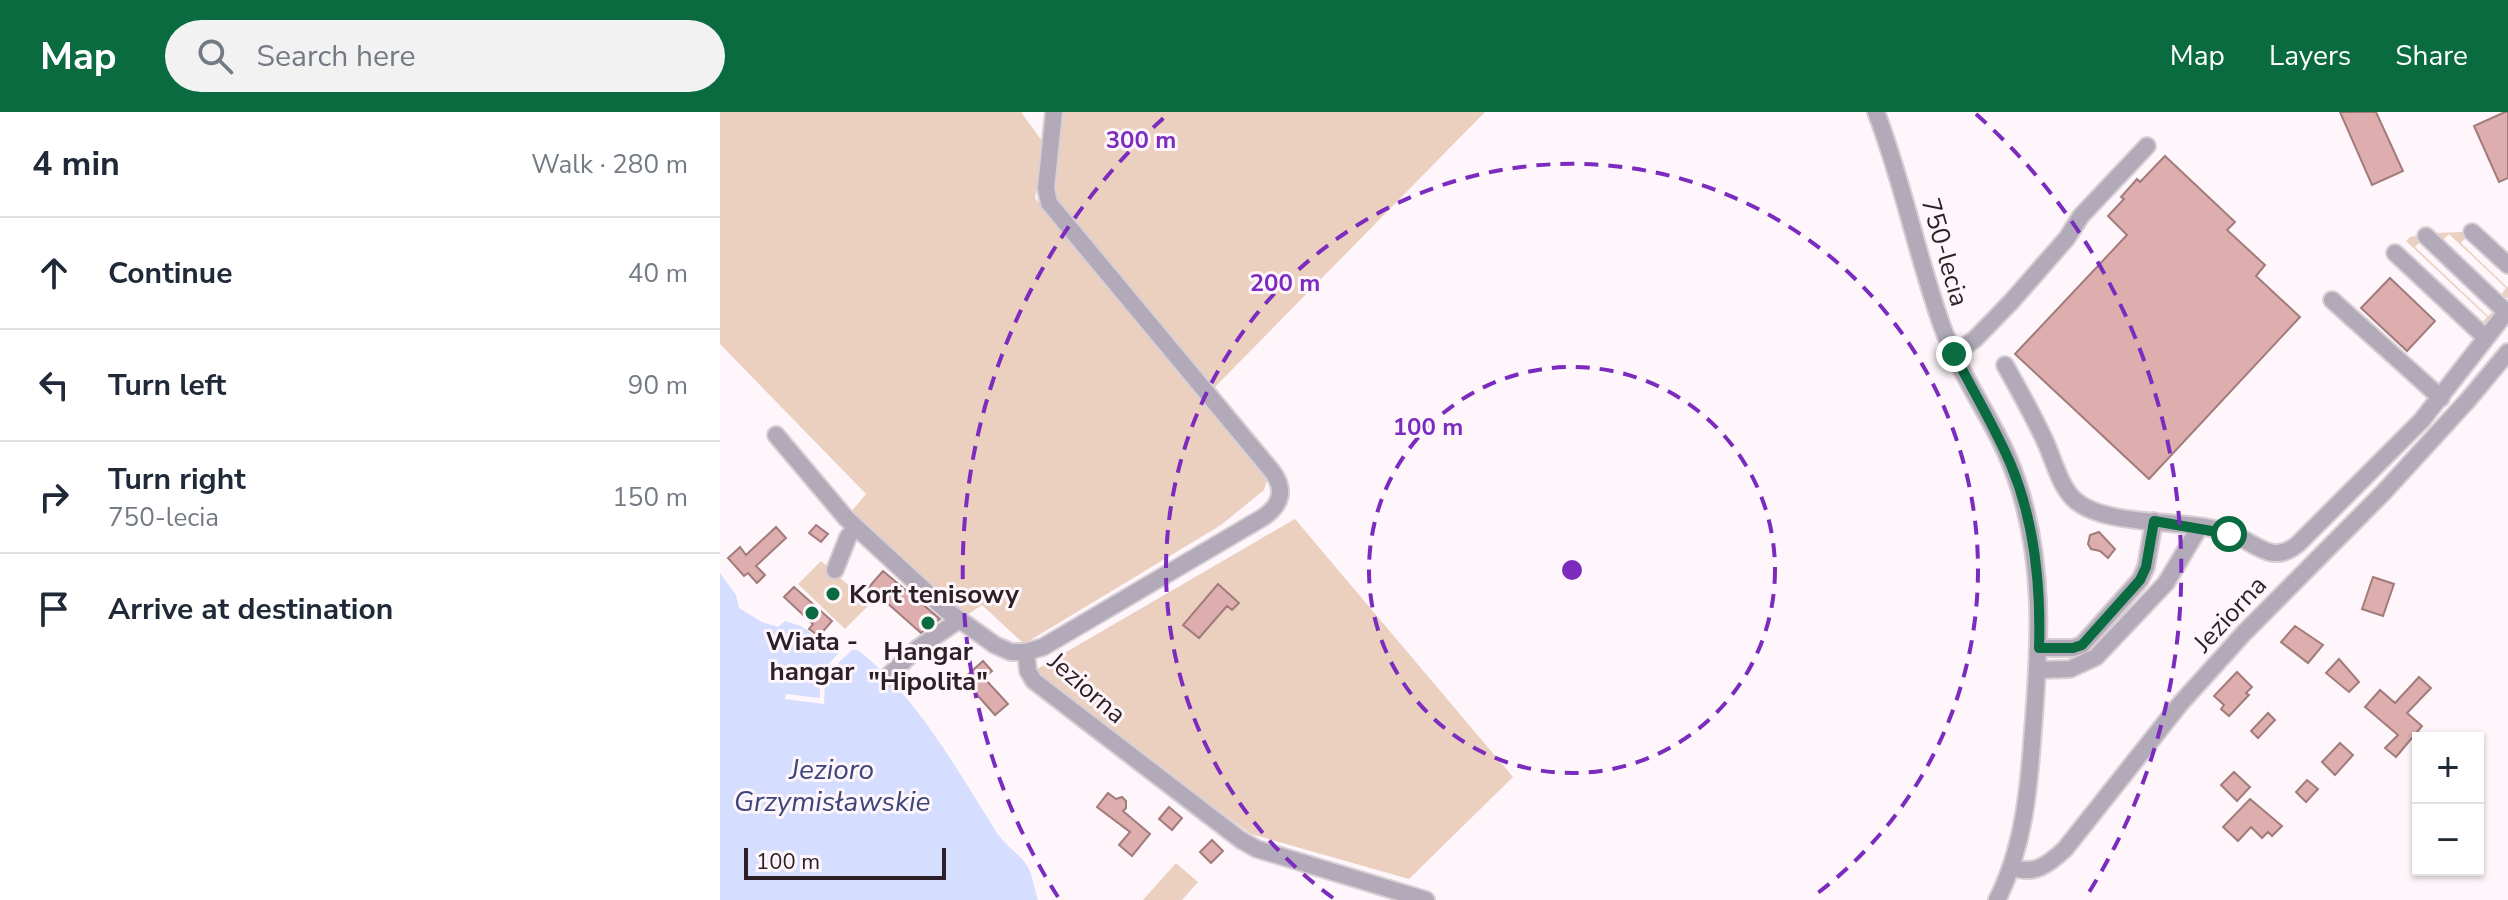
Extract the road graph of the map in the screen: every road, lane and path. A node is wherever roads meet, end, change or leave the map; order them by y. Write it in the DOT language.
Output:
graph roads {
  1 [pos="1054,112"];
  2 [pos="1876,112"];
  3 [pos="2147,146"];
  4 [pos="2472,232"];
  5 [pos="2426,236"];
  6 [pos="2395,253"];
  7 [pos="2508,265"];
  8 [pos="2332,300"];
  9 [pos="2507,311"];
  10 [pos="2486,338"];
  11 [pos="2508,352"];
  12 [pos="1954,354"];
  13 [pos="2005,365"];
  14 [pos="2441,398"];
  15 [pos="776,435"];
  16 [pos="2154,521"];
  17 [pos="856,527"];
  18 [pos="2199,528"];
  19 [pos="835,570"];
  20 [pos="959,620"];
  21 [pos="2039,648"];
  22 [pos="1026,652"];
  23 [pos="2038,670"];
  24 [pos="887,677"];
  25 [pos="2012,867"];
  26 [pos="1426,900"];
  27 [pos="1997,900"];
  1 -- 22 [label="street"];
  2 -- 12 [label="street, 750-lecia"];
  3 -- 12 [label="street"];
  4 -- 7 [label="street"];
  5 -- 9 [label="street"];
  6 -- 10 [label="street"];
  8 -- 14 [label="street"];
  9 -- 10 [label="street"];
  10 -- 14 [label="street"];
  11 -- 25 [label="street, Jeziorna"];
  12 -- 21 [label="street, 750-lecia"];
  13 -- 16 [label="street"];
  14 -- 18 [label="street"];
  15 -- 17 [label="street, Jeziorna"];
  16 -- 18 [label="street"];
  16 -- 21 [label="street"];
  17 -- 19 [label="street"];
  17 -- 20 [label="street, Jeziorna"];
  18 -- 23 [label="street"];
  20 -- 22 [label="street, Jeziorna"];
  20 -- 24 [label="street"];
  21 -- 23 [label="street, 750-lecia"];
  22 -- 26 [label="street, Jeziorna"];
  23 -- 25 [label="street, 750-lecia"];
  25 -- 27 [label="street"];
}
